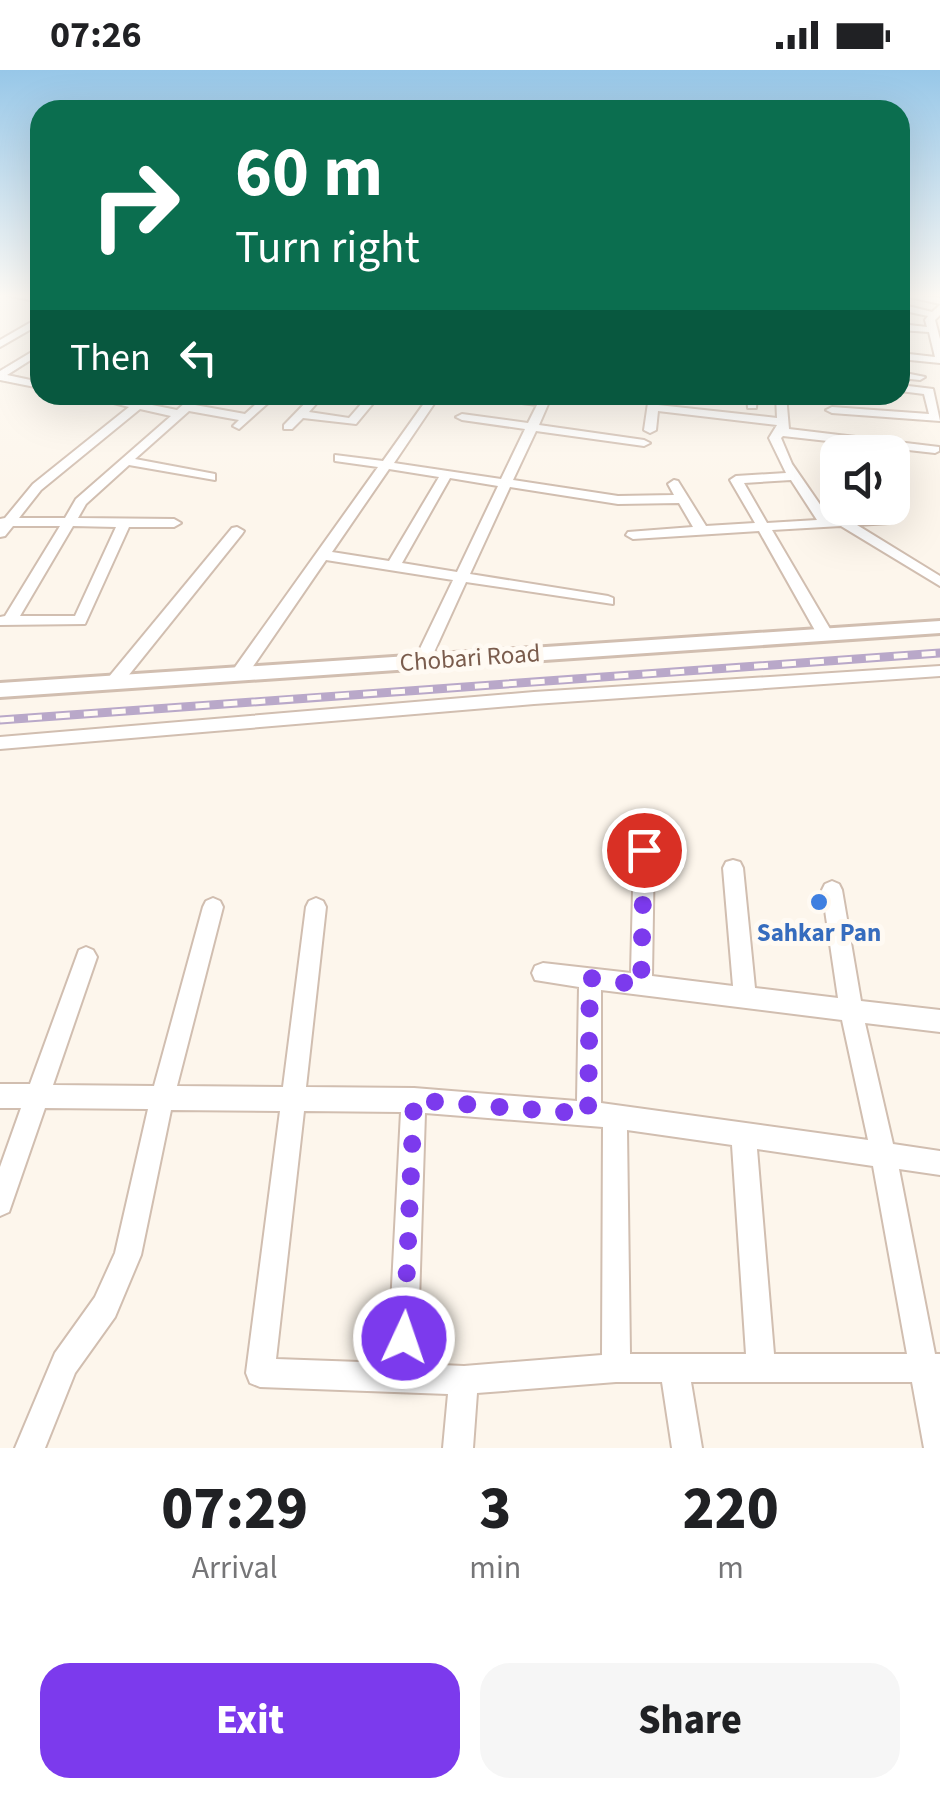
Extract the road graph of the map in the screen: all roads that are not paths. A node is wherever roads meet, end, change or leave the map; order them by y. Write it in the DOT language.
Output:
graph roads {
  1 [pos="26,359"];
  2 [pos="0,376"];
  3 [pos="910,376"];
  4 [pos="920,377"];
  5 [pos="30,383"];
  6 [pos="910,389"];
  7 [pos="910,398"];
  8 [pos="931,400"];
  9 [pos="138,405"];
  10 [pos="188,405"];
  11 [pos="262,405"];
  12 [pos="306,405"];
  13 [pos="367,405"];
  14 [pos="428,405"];
  15 [pos="542,405"];
  16 [pos="652,405"];
  17 [pos="669,405"];
  18 [pos="781,405"];
  19 [pos="831,405"];
  20 [pos="182,410"];
  21 [pos="832,410"];
  22 [pos="300,414"];
  23 [pos="462,417"];
  24 [pos="914,417"];
  25 [pos="248,418"];
  26 [pos="938,418"];
  27 [pos="288,426"];
  28 [pos="533,427"];
  29 [pos="834,427"];
  30 [pos="237,428"];
  31 [pos="650,430"];
  32 [pos="780,431"];
  33 [pos="644,443"];
  34 [pos="938,452"];
  35 [pos="340,458"];
  36 [pos="124,461"];
  37 [pos="387,464"];
  38 [pos="791,470"];
  39 [pos="447,473"];
  40 [pos="211,477"];
  41 [pos="505,482"];
  42 [pos="674,484"];
  43 [pos="683,499"];
  44 [pos="820,514"];
  45 [pos="67,522"];
  46 [pos="124,523"];
  47 [pos="174,523"];
  48 [pos="820,524"];
  49 [pos="3,525"];
  50 [pos="850,525"];
  51 [pos="764,528"];
  52 [pos="237,532"];
  53 [pos="702,532"];
  54 [pos="633,535"];
  55 [pos="323,554"];
  56 [pos="393,566"];
  57 [pos="460,578"];
  58 [pos="940,582"];
  59 [pos="608,601"];
  60 [pos="5,621"];
  61 [pos="940,627"];
  62 [pos="825,634"];
  63 [pos="422,661"];
  64 [pos="940,671"];
  65 [pos="239,674"];
  66 [pos="114,682"];
  67 [pos="0,690"];
  68 [pos="0,742"];
  69 [pos="644,850"];
  70 [pos="734,868"];
  71 [pos="832,890"];
  72 [pos="213,907"];
  73 [pos="316,907"];
  74 [pos="86,957"];
  75 [pos="543,973"];
  76 [pos="590,978"];
  77 [pos="641,985"];
  78 [pos="745,997"];
  79 [pos="851,1010"];
  80 [pos="940,1021"];
  81 [pos="0,1096"];
  82 [pos="38,1096"];
  83 [pos="162,1098"];
  84 [pos="291,1100"];
  85 [pos="414,1100"];
  86 [pos="602,1115"];
  87 [pos="744,1134"];
  88 [pos="883,1153"];
  89 [pos="940,1163"];
  90 [pos="0,1203"];
  91 [pos="616,1368"];
  92 [pos="674,1368"];
  93 [pos="761,1368"];
  94 [pos="932,1368"];
  95 [pos="402,1378"];
  96 [pos="464,1380"];
  97 [pos="30,1448"];
  98 [pos="458,1448"];
  99 [pos="686,1448"];
  100 [pos="939,1448"];
  1 -- 2 [label="street"];
  2 -- 5 [label="street"];
  3 -- 4 [label="street"];
  6 -- 8 [label="street"];
  7 -- 8 [label="street"];
  8 -- 26 [label="street"];
  9 -- 20 [label="street"];
  9 -- 49 [label="street"];
  10 -- 20 [label="street"];
  11 -- 25 [label="street"];
  12 -- 22 [label="street"];
  13 -- 22 [label="street"];
  14 -- 37 [label="street"];
  15 -- 28 [label="street"];
  16 -- 31 [label="street"];
  17 -- 32 [label="street"];
  18 -- 32 [label="street"];
  19 -- 21 [label="street"];
  20 -- 25 [label="street"];
  20 -- 36 [label="street"];
  21 -- 24 [label="street"];
  21 -- 29 [label="street"];
  22 -- 27 [label="street"];
  23 -- 28 [label="street"];
  24 -- 26 [label="street"];
  24 -- 34 [label="street"];
  25 -- 30 [label="street"];
  28 -- 33 [label="street"];
  28 -- 41 [label="street"];
  32 -- 34 [label="street"];
  32 -- 38 [label="street"];
  35 -- 37 [label="street"];
  36 -- 40 [label="street"];
  36 -- 45 [label="street"];
  37 -- 39 [label="street"];
  37 -- 55 [label="street"];
  38 -- 44 [label="street"];
  38 -- 51 [label="street"];
  39 -- 41 [label="street"];
  39 -- 56 [label="street"];
  41 -- 43 [label="street"];
  41 -- 57 [label="street"];
  42 -- 43 [label="street"];
  43 -- 53 [label="street"];
  45 -- 46 [label="street"];
  45 -- 49 [label="street"];
  45 -- 60 [label="street"];
  46 -- 47 [label="street"];
  46 -- 60 [label="street"];
  48 -- 51 [label="street"];
  50 -- 58 [label="street"];
  51 -- 53 [label="street"];
  51 -- 62 [label="street"];
  52 -- 66 [label="street"];
  53 -- 54 [label="street"];
  55 -- 56 [label="street"];
  55 -- 65 [label="street"];
  56 -- 57 [label="street"];
  57 -- 59 [label="street"];
  57 -- 63 [label="street"];
  61 -- 62 [label="street, Chobari Road"];
  62 -- 63 [label="street, Chobari Road"];
  63 -- 65 [label="street, Chobari Road"];
  64 -- 68 [label="street"];
  65 -- 66 [label="street, Chobari Road"];
  66 -- 67 [label="street, Chobari Road"];
  69 -- 77 [label="street"];
  70 -- 78 [label="street"];
  71 -- 79 [label="street"];
  72 -- 83 [label="street"];
  73 -- 84 [label="street"];
  74 -- 82 [label="street"];
  75 -- 76 [label="street"];
  76 -- 77 [label="street"];
  76 -- 86 [label="street"];
  77 -- 78 [label="street"];
  78 -- 79 [label="street"];
  79 -- 80 [label="street"];
  79 -- 88 [label="street"];
  81 -- 82 [label="street"];
  82 -- 83 [label="street"];
  82 -- 90 [label="street"];
  83 -- 84 [label="street"];
  83 -- 97 [label="street"];
  84 -- 85 [label="street"];
  84 -- 95 [label="street"];
  85 -- 86 [label="street"];
  85 -- 95 [label="street"];
  86 -- 87 [label="street"];
  86 -- 91 [label="street"];
  87 -- 88 [label="street"];
  87 -- 93 [label="street"];
  88 -- 89 [label="street"];
  88 -- 94 [label="street"];
  91 -- 92 [label="street"];
  91 -- 96 [label="street"];
  92 -- 93 [label="street"];
  92 -- 99 [label="street"];
  93 -- 94 [label="street"];
  94 -- 100 [label="street"];
  95 -- 96 [label="street"];
  96 -- 98 [label="street"];
}
